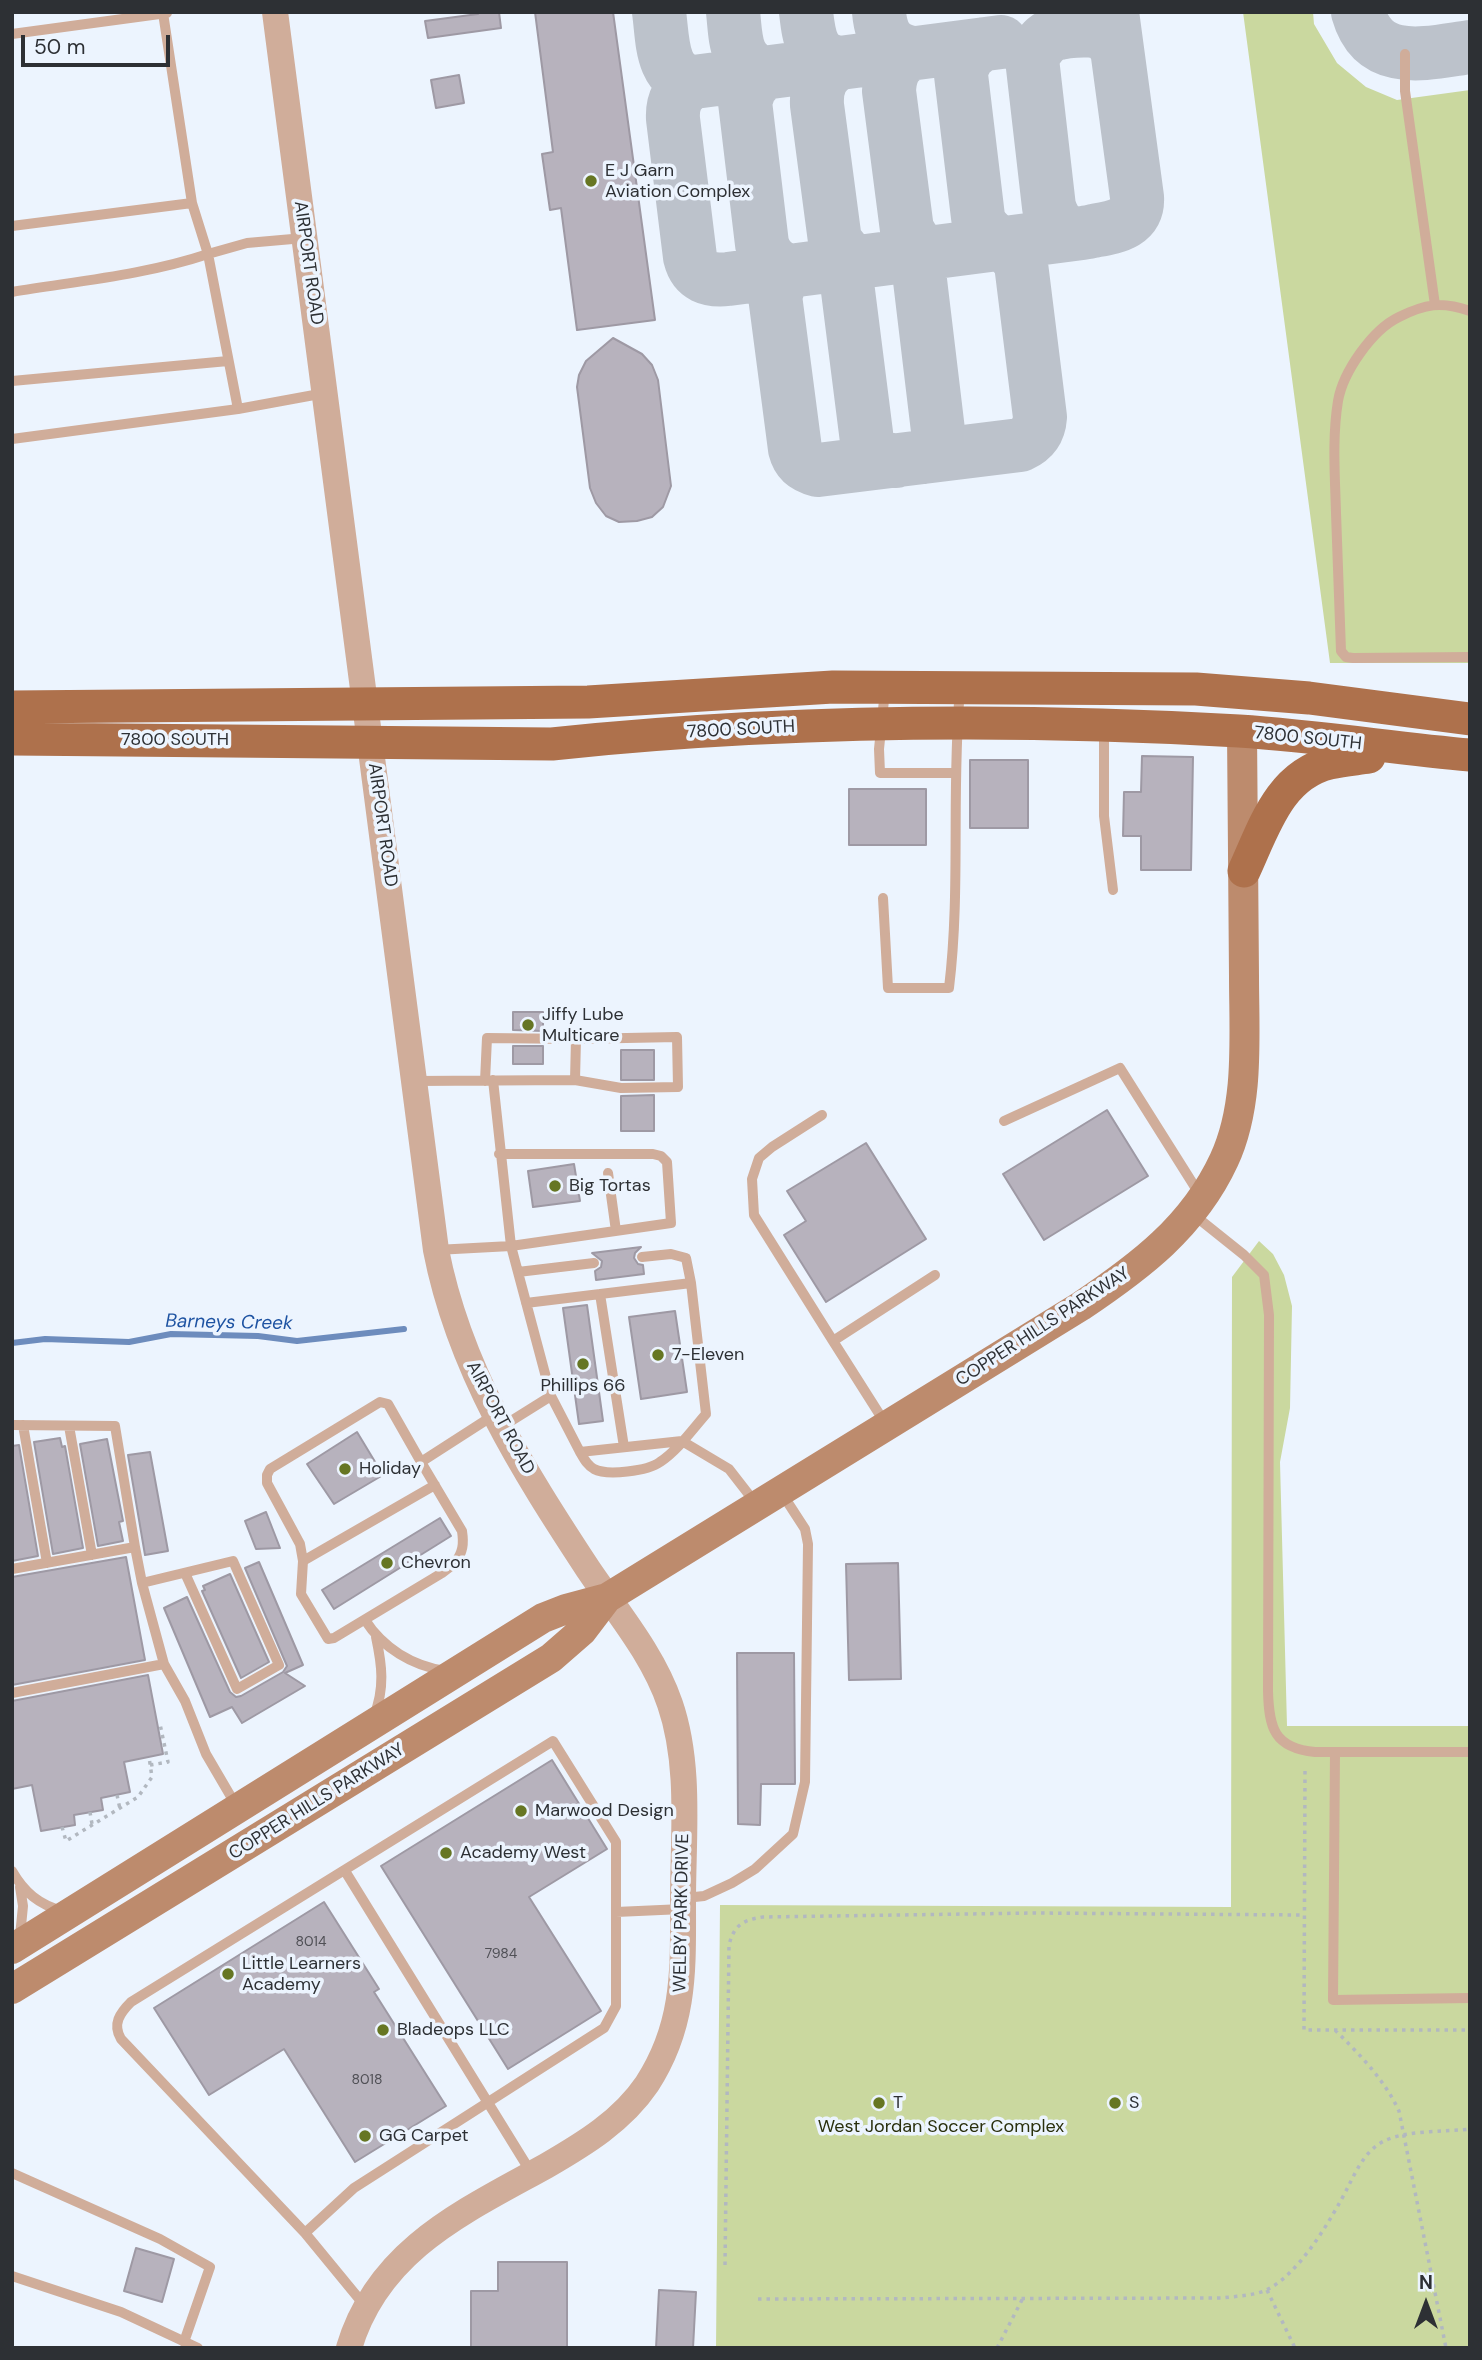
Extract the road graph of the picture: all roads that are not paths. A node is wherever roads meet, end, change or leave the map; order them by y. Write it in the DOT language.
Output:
graph roads {
  1 [pos="275,12"];
  2 [pos="166,13"];
  3 [pos="12,34"];
  4 [pos="1405,54"];
  5 [pos="192,203"];
  6 [pos="12,226"];
  7 [pos="304,237"];
  8 [pos="208,254"];
  9 [pos="12,292"];
  10 [pos="1435,305"];
  11 [pos="1470,311"];
  12 [pos="228,360"];
  13 [pos="12,381"];
  14 [pos="325,393"];
  15 [pos="238,409"];
  16 [pos="12,439"];
  17 [pos="1470,657"];
  18 [pos="885,687"];
  19 [pos="960,688"];
  20 [pos="365,703"];
  21 [pos="12,707"];
  22 [pos="1470,720"];
  23 [pos="882,724"];
  24 [pos="957,724"];
  25 [pos="1104,725"];
  26 [pos="1242,731"];
  27 [pos="12,739"];
  28 [pos="370,741"];
  29 [pos="1417,751"];
  30 [pos="1470,755"];
  31 [pos="955,773"];
  32 [pos="1244,871"];
  33 [pos="1113,890"];
  34 [pos="883,898"];
  35 [pos="576,1039"];
  36 [pos="489,1080"];
  37 [pos="575,1080"];
  38 [pos="415,1081"];
  39 [pos="822,1115"];
  40 [pos="1004,1121"];
  41 [pos="499,1154"];
  42 [pos="608,1173"];
  43 [pos="1196,1205"];
  44 [pos="616,1231"];
  45 [pos="511,1246"];
  46 [pos="436,1250"];
  47 [pos="642,1257"];
  48 [pos="594,1263"];
  49 [pos="518,1272"];
  50 [pos="935,1275"];
  51 [pos="691,1283"];
  52 [pos="600,1294"];
  53 [pos="527,1303"];
  54 [pos="833,1341"];
  55 [pos="551,1396"];
  56 [pos="498,1422"];
  57 [pos="18,1425"];
  58 [pos="887,1425"];
  59 [pos="69,1426"];
  60 [pos="682,1441"];
  61 [pos="624,1447"];
  62 [pos="580,1452"];
  63 [pos="421,1462"];
  64 [pos="435,1485"];
  65 [pos="769,1499"];
  66 [pos="135,1547"];
  67 [pos="92,1555"];
  68 [pos="303,1561"];
  69 [pos="47,1563"];
  70 [pos="12,1569"];
  71 [pos="185,1573"];
  72 [pos="142,1583"];
  73 [pos="607,1598"];
  74 [pos="365,1620"];
  75 [pos="376,1637"];
  76 [pos="164,1664"];
  77 [pos="455,1672"];
  78 [pos="12,1693"];
  79 [pos="369,1725"];
  80 [pos="1335,1752"];
  81 [pos="1470,1752"];
  82 [pos="238,1809"];
  83 [pos="12,1871"];
  84 [pos="345,1871"];
  85 [pos="19,1884"];
  86 [pos="683,1903"];
  87 [pos="617,1912"];
  88 [pos="71,1913"];
  89 [pos="15,1947"];
  90 [pos="12,1990"];
  91 [pos="1470,1998"];
  92 [pos="488,2102"];
  93 [pos="12,2173"];
  94 [pos="531,2174"];
  95 [pos="305,2233"];
  96 [pos="12,2276"];
  97 [pos="365,2305"];
  98 [pos="184,2342"];
  99 [pos="198,2348"];
  100 [pos="349,2348"];
  1 -- 7 [label="street, AIRPORT ROAD"];
  2 -- 3 [label="lane"];
  2 -- 5 [label="lane"];
  4 -- 10 [label="lane"];
  5 -- 6 [label="lane"];
  5 -- 8 [label="lane"];
  7 -- 8 [label="lane"];
  7 -- 14 [label="street, AIRPORT ROAD"];
  8 -- 9 [label="lane"];
  8 -- 12 [label="lane"];
  10 -- 11 [label="lane"];
  10 -- 17 [label="lane"];
  12 -- 13 [label="lane"];
  12 -- 15 [label="lane"];
  14 -- 15 [label="lane"];
  14 -- 20 [label="street, AIRPORT ROAD"];
  15 -- 16 [label="lane"];
  18 -- 19 [label="main road, 7800 SOUTH"];
  18 -- 20 [label="main road, 7800 SOUTH"];
  18 -- 23 [label="lane"];
  19 -- 22 [label="main road, 7800 SOUTH"];
  19 -- 24 [label="lane"];
  20 -- 21 [label="main road, 7800 SOUTH"];
  20 -- 28 [label="street, AIRPORT ROAD"];
  22 -- 26 [label="main road"];
  23 -- 24 [label="main road, 7800 SOUTH"];
  23 -- 28 [label="main road, 7800 SOUTH"];
  23 -- 31 [label="lane"];
  24 -- 25 [label="main road, 7800 SOUTH"];
  24 -- 31 [label="lane"];
  25 -- 26 [label="main road, 7800 SOUTH"];
  25 -- 33 [label="lane"];
  26 -- 29 [label="main road, 7800 SOUTH"];
  26 -- 32 [label="main road, COPPER HILLS PARKWAY"];
  27 -- 28 [label="main road, 7800 SOUTH"];
  28 -- 38 [label="street, AIRPORT ROAD"];
  29 -- 30 [label="main road, 7800 SOUTH"];
  29 -- 32 [label="main road"];
  31 -- 34 [label="lane"];
  32 -- 43 [label="main road, COPPER HILLS PARKWAY"];
  35 -- 36 [label="lane"];
  35 -- 37 [label="lane"];
  35 -- 37 [label="lane"];
  36 -- 37 [label="lane"];
  36 -- 38 [label="lane"];
  36 -- 41 [label="lane"];
  38 -- 46 [label="street, AIRPORT ROAD"];
  39 -- 54 [label="lane"];
  40 -- 43 [label="lane"];
  41 -- 44 [label="lane"];
  41 -- 45 [label="lane"];
  42 -- 44 [label="lane"];
  43 -- 58 [label="main road, COPPER HILLS PARKWAY"];
  43 -- 80 [label="lane"];
  44 -- 45 [label="lane"];
  45 -- 46 [label="lane"];
  45 -- 49 [label="lane"];
  46 -- 56 [label="street, AIRPORT ROAD"];
  47 -- 51 [label="lane"];
  48 -- 49 [label="lane"];
  49 -- 53 [label="lane"];
  50 -- 54 [label="lane"];
  51 -- 52 [label="lane"];
  51 -- 60 [label="lane"];
  52 -- 53 [label="lane"];
  52 -- 61 [label="lane"];
  53 -- 55 [label="lane"];
  54 -- 58 [label="lane"];
  55 -- 56 [label="lane"];
  55 -- 62 [label="lane"];
  56 -- 63 [label="lane"];
  56 -- 73 [label="street, AIRPORT ROAD"];
  57 -- 59 [label="lane"];
  57 -- 69 [label="lane"];
  58 -- 65 [label="main road, COPPER HILLS PARKWAY"];
  59 -- 66 [label="lane"];
  59 -- 67 [label="lane"];
  60 -- 61 [label="lane"];
  60 -- 62 [label="lane"];
  60 -- 65 [label="lane"];
  61 -- 62 [label="lane"];
  63 -- 64 [label="lane"];
  63 -- 68 [label="lane"];
  64 -- 68 [label="lane"];
  64 -- 74 [label="lane"];
  65 -- 73 [label="main road, COPPER HILLS PARKWAY"];
  65 -- 86 [label="lane"];
  66 -- 67 [label="lane"];
  66 -- 72 [label="lane"];
  67 -- 69 [label="lane"];
  68 -- 74 [label="lane"];
  69 -- 70 [label="lane"];
  71 -- 71 [label="lane"];
  71 -- 72 [label="lane"];
  72 -- 76 [label="lane"];
  73 -- 77 [label="main road, COPPER HILLS PARKWAY"];
  73 -- 86 [label="street, WELBY PARK DRIVE"];
  73 -- 90 [label="main road, COPPER HILLS PARKWAY"];
  74 -- 75 [label="lane"];
  75 -- 77 [label="lane"];
  75 -- 79 [label="lane"];
  76 -- 78 [label="lane"];
  76 -- 82 [label="lane"];
  77 -- 79 [label="main road, COPPER HILLS PARKWAY"];
  79 -- 82 [label="main road, COPPER HILLS PARKWAY"];
  80 -- 81 [label="lane"];
  80 -- 91 [label="lane"];
  82 -- 88 [label="main road, COPPER HILLS PARKWAY"];
  83 -- 85 [label="lane"];
  84 -- 87 [label="lane"];
  84 -- 92 [label="lane"];
  84 -- 95 [label="lane"];
  85 -- 88 [label="lane"];
  85 -- 89 [label="lane"];
  86 -- 87 [label="lane"];
  86 -- 94 [label="street, WELBY PARK DRIVE"];
  87 -- 92 [label="lane"];
  88 -- 89 [label="main road, COPPER HILLS PARKWAY"];
  92 -- 94 [label="lane"];
  92 -- 95 [label="lane"];
  93 -- 98 [label="lane"];
  94 -- 97 [label="street, WELBY PARK DRIVE"];
  95 -- 97 [label="lane"];
  96 -- 98 [label="lane"];
  97 -- 100 [label="street, WELBY PARK DRIVE"];
  98 -- 99 [label="lane"];
}
